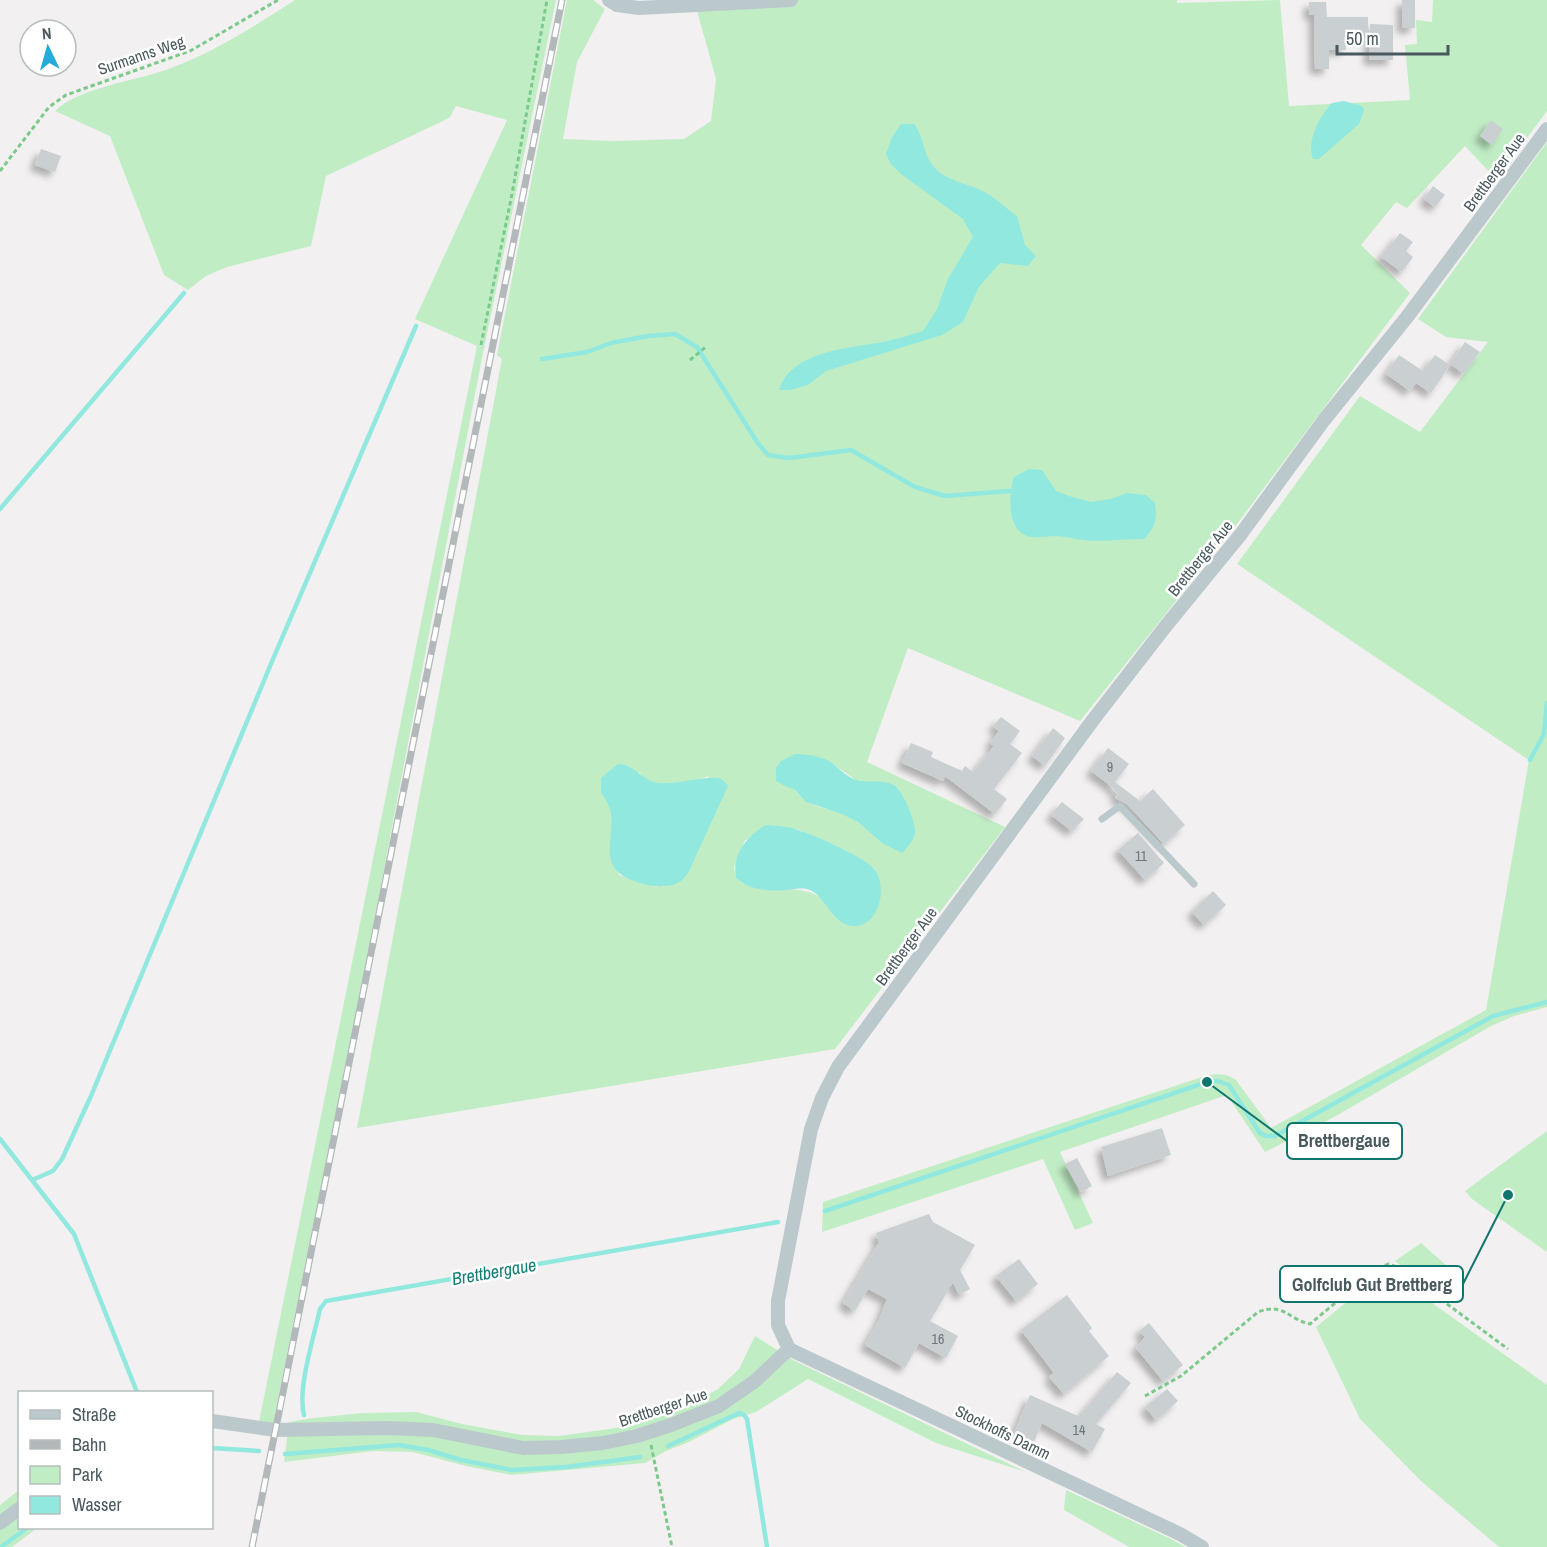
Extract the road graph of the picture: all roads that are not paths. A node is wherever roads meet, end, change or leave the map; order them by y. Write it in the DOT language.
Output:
graph roads {
  1 [pos="609,0"];
  2 [pos="791,0"];
  3 [pos="1547,129"];
  4 [pos="1102,819"];
  5 [pos="1194,884"];
  6 [pos="789,1348"];
  7 [pos="213,1421"];
  8 [pos="18,1510"];
  9 [pos="0,1523"];
  10 [pos="1202,1547"];
  1 -- 2 [label="street"];
  3 -- 6 [label="street, Brettberger Aue"];
  4 -- 5 [label="lane"];
  6 -- 7 [label="street, Brettberger Aue"];
  6 -- 10 [label="street, Stockhoffs Damm"];
  8 -- 9 [label="street"];
}
